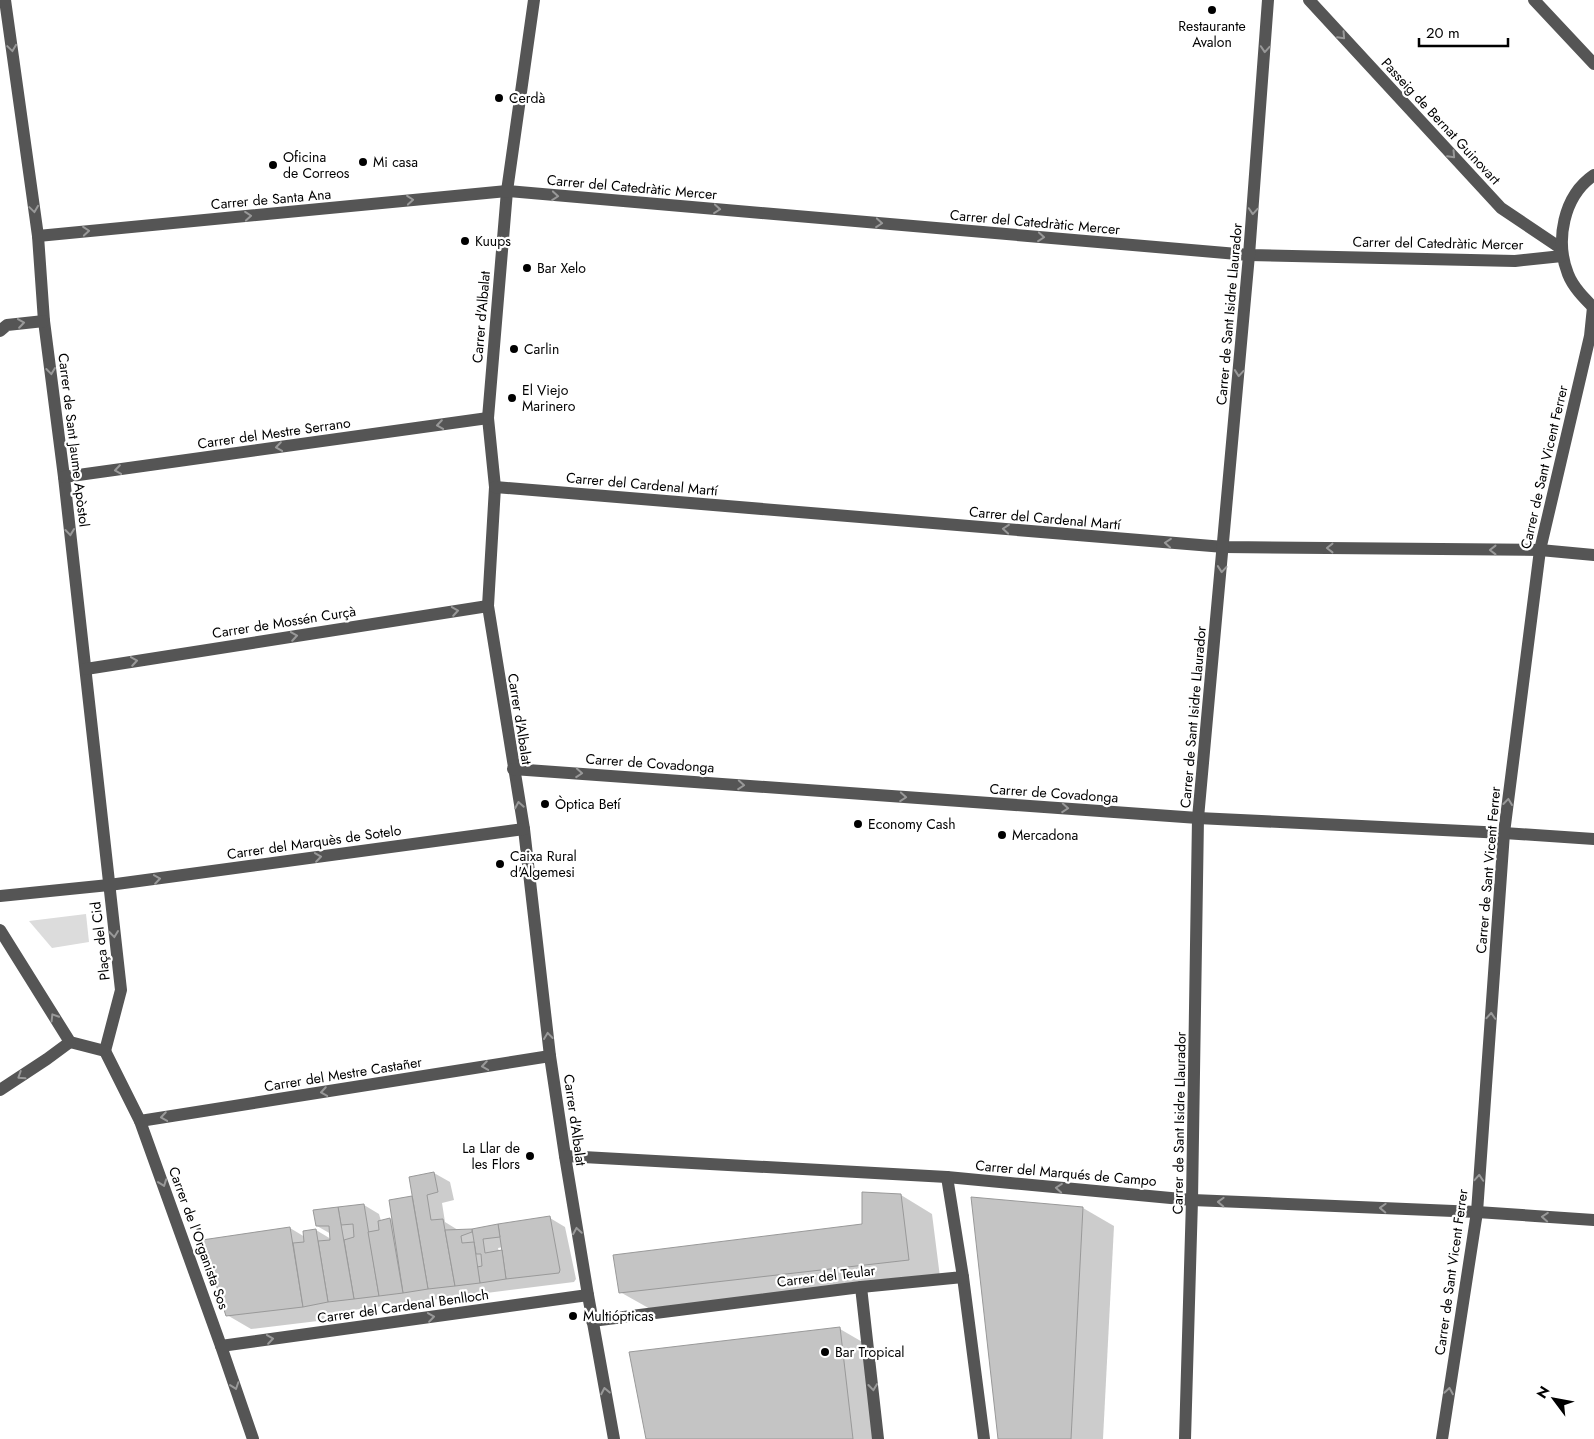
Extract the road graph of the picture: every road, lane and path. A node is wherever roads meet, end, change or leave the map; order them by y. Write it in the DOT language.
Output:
graph roads {
  1 [pos="5,0"];
  2 [pos="534,0"];
  3 [pos="1268,0"];
  4 [pos="1309,0"];
  5 [pos="1534,0"];
  6 [pos="1594,64"];
  7 [pos="1594,175"];
  8 [pos="506,191"];
  9 [pos="38,236"];
  10 [pos="1562,252"];
  11 [pos="1249,255"];
  12 [pos="1594,307"];
  13 [pos="44,320"];
  14 [pos="0,331"];
  15 [pos="488,418"];
  16 [pos="64,477"];
  17 [pos="495,487"];
  18 [pos="1224,548"];
  19 [pos="1540,550"];
  20 [pos="1594,555"];
  21 [pos="488,606"];
  22 [pos="86,668"];
  23 [pos="513,768"];
  24 [pos="1198,818"];
  25 [pos="524,829"];
  26 [pos="1504,833"];
  27 [pos="1594,839"];
  28 [pos="109,885"];
  29 [pos="0,896"];
  30 [pos="0,930"];
  31 [pos="70,1042"];
  32 [pos="105,1051"];
  33 [pos="550,1056"];
  34 [pos="0,1090"];
  35 [pos="140,1121"];
  36 [pos="565,1156"];
  37 [pos="947,1177"];
  38 [pos="1192,1200"];
  39 [pos="1477,1212"];
  40 [pos="1594,1220"];
  41 [pos="963,1277"];
  42 [pos="861,1287"];
  43 [pos="588,1295"];
  44 [pos="592,1321"];
  45 [pos="222,1346"];
  46 [pos="253,1439"];
  47 [pos="614,1439"];
  48 [pos="878,1439"];
  49 [pos="984,1439"];
  50 [pos="1185,1439"];
  51 [pos="1442,1439"];
  1 -- 9 [label="street, Carrer de Sant Jaume Apòstol, one-way"];
  2 -- 8 [label="street, Carrer d'Albalat"];
  3 -- 11 [label="street, Carrer de Sant Isidre Llaurador, one-way"];
  4 -- 10 [label="street, Passeig de Bernat Guinovart, one-way"];
  5 -- 6 [label="street"];
  7 -- 10 [label="street"];
  9 -- 8 [label="street, Carrer de Santa Ana, one-way"];
  8 -- 11 [label="street, Carrer del Catedràtic Mercer, one-way"];
  8 -- 15 [label="street, Carrer d'Albalat"];
  9 -- 13 [label="street, Carrer de Sant Jaume Apòstol"];
  10 -- 11 [label="street, Carrer del Catedràtic Mercer"];
  10 -- 12 [label="street"];
  11 -- 18 [label="street, Carrer de Sant Isidre Llaurador, one-way"];
  12 -- 19 [label="street, Carrer de Sant Vicent Ferrer"];
  14 -- 13 [label="street, one-way"];
  13 -- 16 [label="street, Carrer de Sant Jaume Apòstol, one-way"];
  15 -- 16 [label="street, Carrer del Mestre Serrano, one-way"];
  15 -- 17 [label="street, Carrer d'Albalat"];
  16 -- 22 [label="street, Carrer de Sant Jaume Apòstol, one-way"];
  18 -- 17 [label="street, Carrer del Cardenal Martí, one-way"];
  17 -- 21 [label="street, Carrer d'Albalat"];
  19 -- 18 [label="street, Carrer del Cardenal Martí, one-way"];
  18 -- 24 [label="street, Carrer de Sant Isidre Llaurador, one-way"];
  19 -- 20 [label="street, Carrer del Cardenal Martí"];
  26 -- 19 [label="street, Carrer de Sant Vicent Ferrer, one-way"];
  22 -- 21 [label="street, Carrer de Mossén Curçà, one-way"];
  21 -- 23 [label="street, Carrer d'Albalat"];
  22 -- 28 [label="street, Carrer de Sant Jaume Apòstol"];
  23 -- 24 [label="street, Carrer de Covadonga, one-way"];
  25 -- 23 [label="street, Carrer d'Albalat, one-way"];
  24 -- 26 [label="street, Carrer de Covadonga"];
  24 -- 38 [label="street, Carrer de Sant Isidre Llaurador"];
  28 -- 25 [label="street, Carrer del Marquès de Sotelo, one-way"];
  33 -- 25 [label="street, Carrer d'Albalat, one-way"];
  26 -- 27 [label="street, Carrer de Covadonga"];
  39 -- 26 [label="street, Carrer de Sant Vicent Ferrer, one-way"];
  28 -- 29 [label="street, Plaça del Cid"];
  28 -- 32 [label="street, Plaça del Cid, one-way"];
  31 -- 30 [label="street, one-way"];
  31 -- 32 [label="street"];
  31 -- 34 [label="street, one-way"];
  32 -- 35 [label="street, Carrer de l'Organista Sos"];
  33 -- 35 [label="street, Carrer del Mestre Castañer, one-way"];
  33 -- 36 [label="street, Carrer d'Albalat"];
  35 -- 45 [label="street, Carrer de l'Organista Sos, one-way"];
  36 -- 37 [label="street, Carrer del Marqués de Campo"];
  43 -- 36 [label="street, Carrer d'Albalat, one-way"];
  38 -- 37 [label="street, Carrer del Marqués de Campo, one-way"];
  37 -- 41 [label="street"];
  39 -- 38 [label="street, Carrer del Marqués de Campo, one-way"];
  38 -- 50 [label="street, Carrer de Sant Isidre Llaurador"];
  40 -- 39 [label="street, Carrer del Marqués de Campo, one-way"];
  51 -- 39 [label="street, Carrer de Sant Vicent Ferrer, one-way"];
  41 -- 42 [label="street, Carrer del Teular"];
  41 -- 49 [label="street"];
  42 -- 44 [label="street, Carrer del Teular"];
  42 -- 48 [label="street, one-way"];
  43 -- 44 [label="street, Carrer d'Albalat"];
  45 -- 43 [label="street, Carrer del Cardenal Benlloch, one-way"];
  47 -- 44 [label="street, Carrer d'Albalat, one-way"];
  45 -- 46 [label="street, Carrer de l'Organista Sos, one-way"];
}
